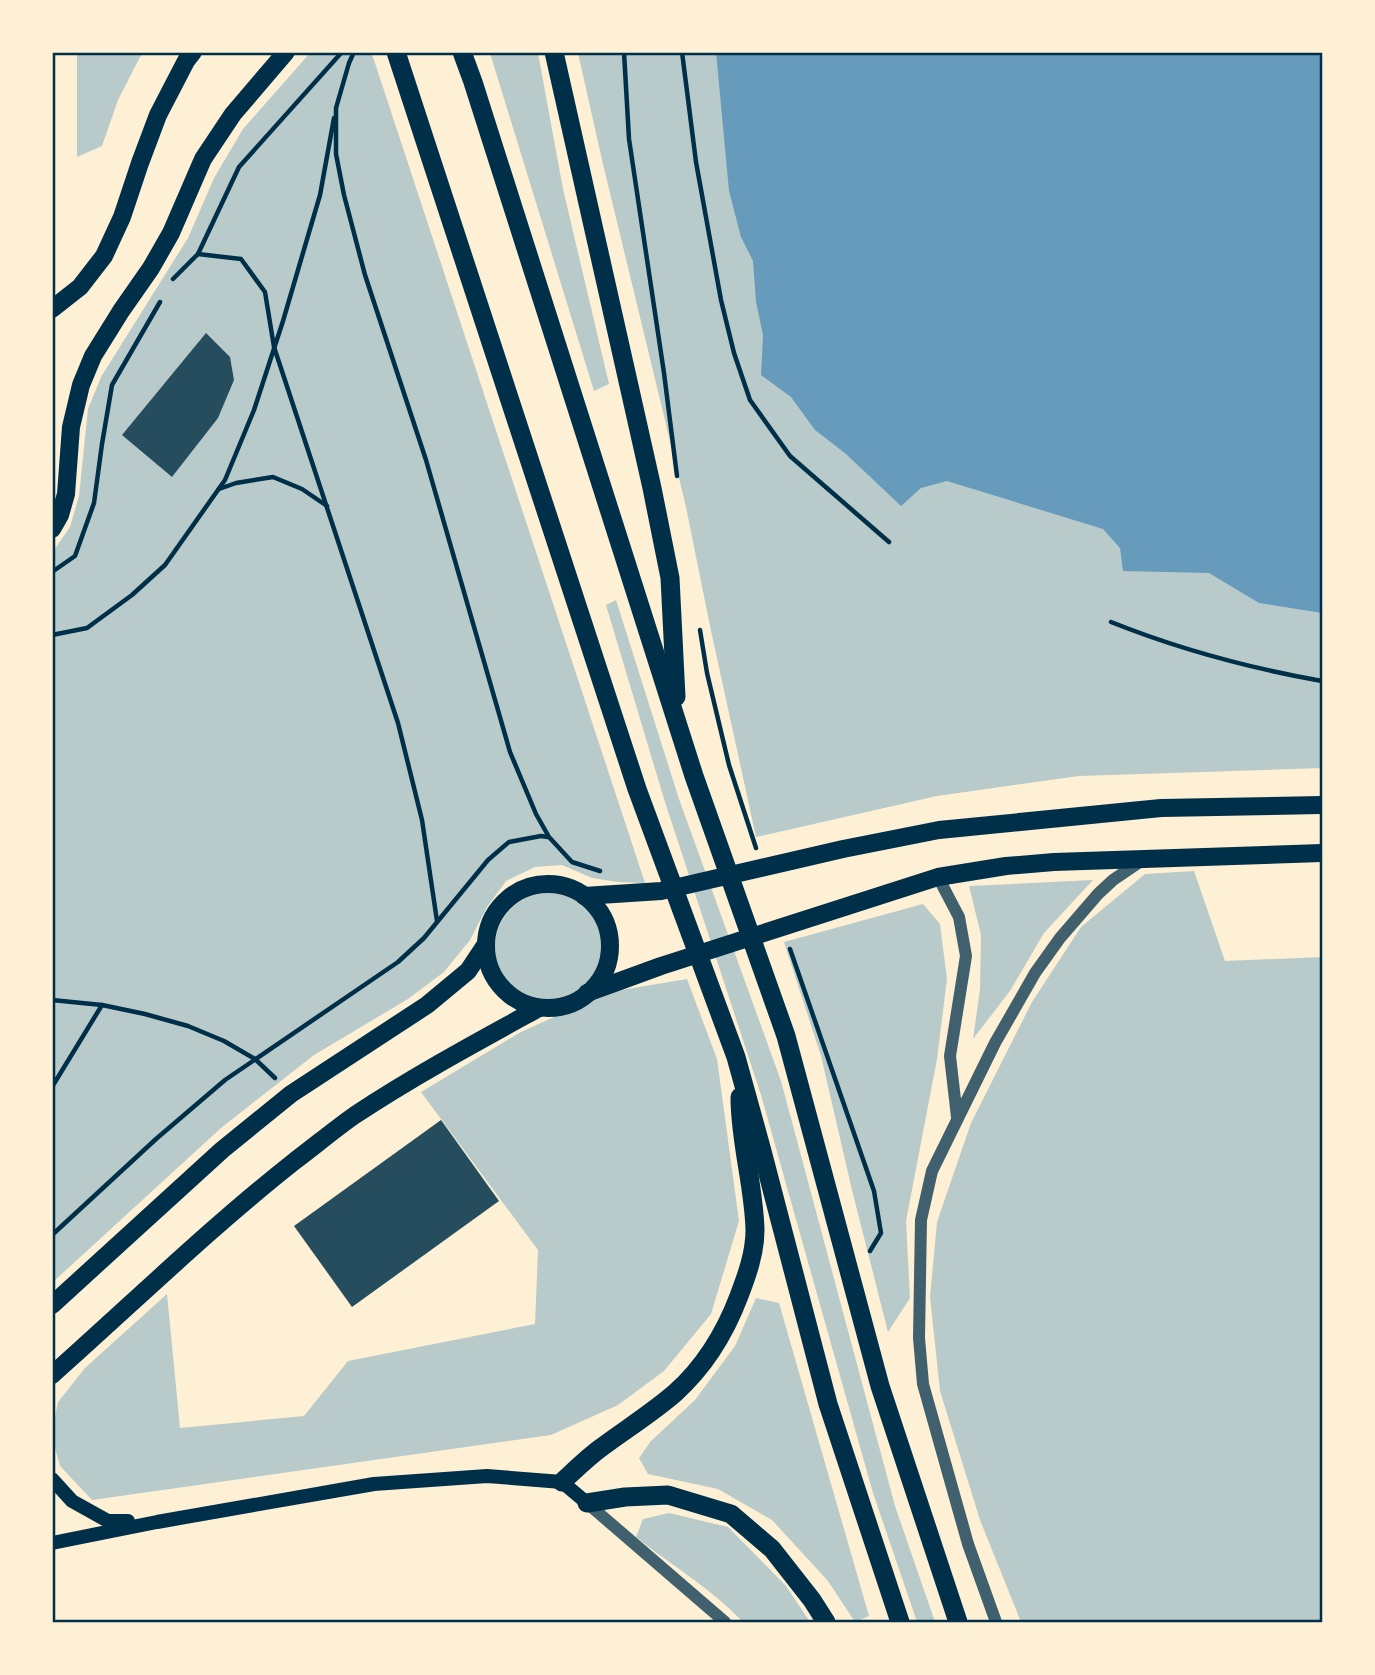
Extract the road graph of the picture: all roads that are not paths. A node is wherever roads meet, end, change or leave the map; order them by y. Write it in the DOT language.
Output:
graph roads {
  1 [pos="193,52"];
  2 [pos="286,52"];
  3 [pos="396,52"];
  4 [pos="462,52"];
  5 [pos="554,52"];
  6 [pos="52,309"];
  7 [pos="52,529"];
  8 [pos="678,726"];
  9 [pos="1322,805"];
  10 [pos="1322,853"];
  11 [pos="1144,859"];
  12 [pos="938,877"];
  13 [pos="584,896"];
  14 [pos="486,944"];
  15 [pos="587,993"];
  16 [pos="539,1008"];
  17 [pos="738,1064"];
  18 [pos="957,1117"];
  19 [pos="52,1305"];
  20 [pos="52,1375"];
  21 [pos="52,1479"];
  22 [pos="562,1482"];
  23 [pos="587,1503"];
  24 [pos="157,1522"];
  25 [pos="52,1543"];
  26 [pos="725,1622"];
  27 [pos="826,1622"];
  28 [pos="900,1622"];
  29 [pos="958,1622"];
  30 [pos="996,1622"];
  1 -- 6 [label="main road"];
  2 -- 7 [label="main road"];
  3 -- 17 [label="highway"];
  4 -- 8 [label="highway"];
  5 -- 8 [label="highway"];
  8 -- 29 [label="highway"];
  9 -- 13 [label="main road"];
  10 -- 11 [label="main road"];
  11 -- 12 [label="main road"];
  11 -- 18 [label="street"];
  12 -- 15 [label="main road"];
  12 -- 18 [label="street"];
  13 -- 14 [label="main road"];
  13 -- 15 [label="main road"];
  14 -- 16 [label="main road"];
  14 -- 19 [label="main road"];
  15 -- 16 [label="main road"];
  16 -- 20 [label="main road"];
  17 -- 22 [label="highway"];
  17 -- 28 [label="highway"];
  18 -- 30 [label="street"];
  21 -- 24 [label="main road"];
  22 -- 23 [label="main road"];
  22 -- 24 [label="main road"];
  23 -- 26 [label="street"];
  23 -- 27 [label="highway"];
  24 -- 25 [label="main road"];
}
